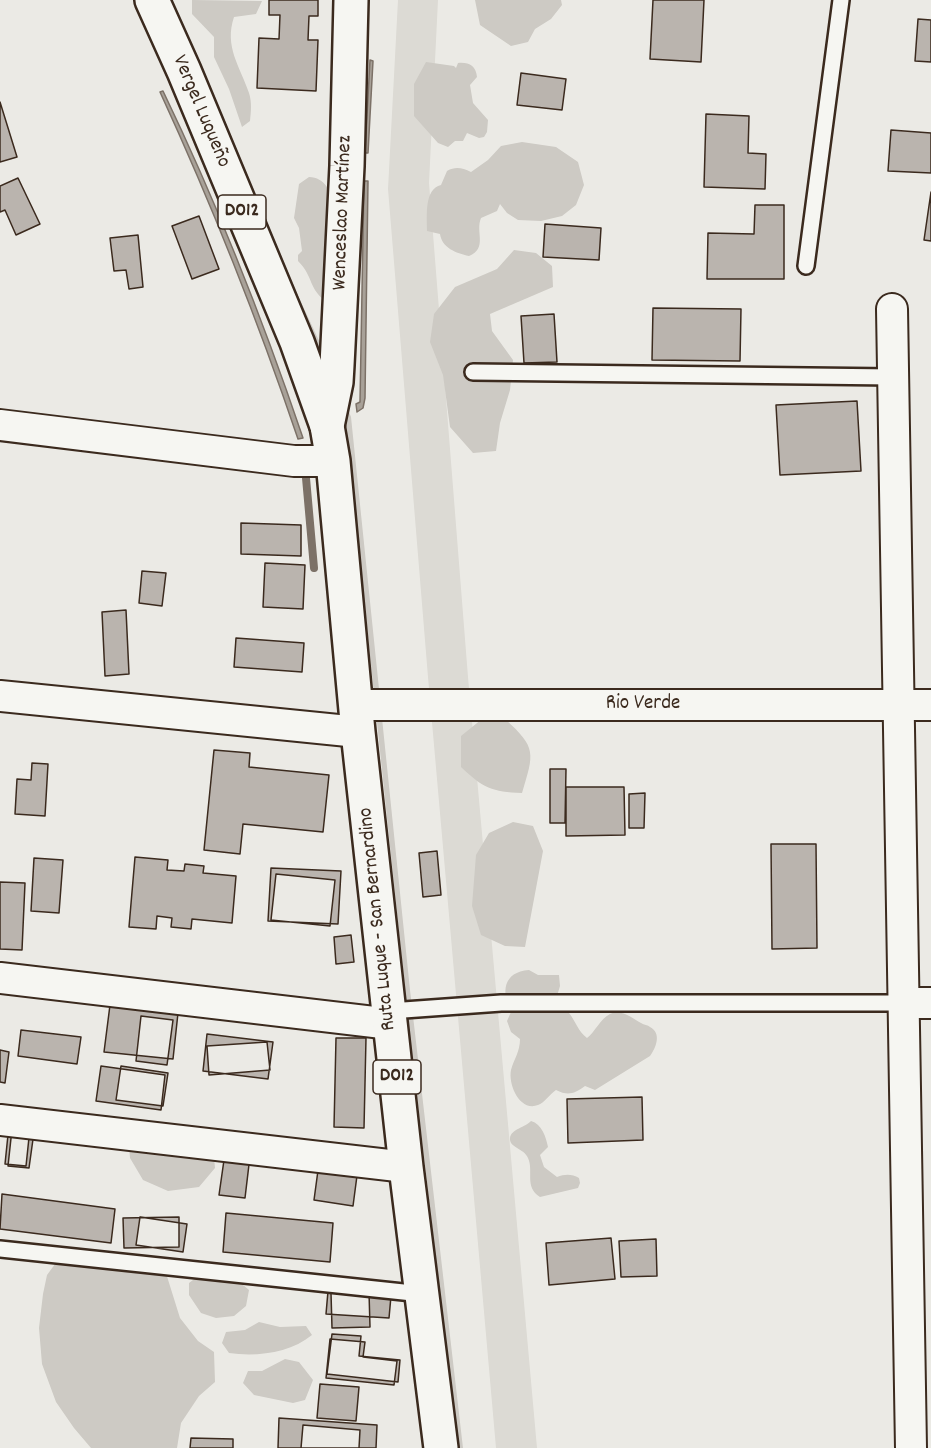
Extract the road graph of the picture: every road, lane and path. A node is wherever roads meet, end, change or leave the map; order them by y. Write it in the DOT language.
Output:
graph roads {
  1 [pos="152,0"];
  2 [pos="351,0"];
  3 [pos="841,0"];
  4 [pos="806,266"];
  5 [pos="892,309"];
  6 [pos="473,372"];
  7 [pos="893,377"];
  8 [pos="0,425"];
  9 [pos="327,426"];
  10 [pos="333,461"];
  11 [pos="0,696"];
  12 [pos="899,705"];
  13 [pos="931,705"];
  14 [pos="357,719"];
  15 [pos="0,978"];
  16 [pos="917,1003"];
  17 [pos="391,1018"];
  18 [pos="0,1120"];
  19 [pos="406,1167"];
  20 [pos="0,1249"];
  21 [pos="422,1294"];
  22 [pos="441,1448"];
  23 [pos="911,1448"];
  1 -- 9 [label="main road, Vergel Luqueño / D012"];
  2 -- 9 [label="main road, Wenceslao Martínez"];
  3 -- 4 [label="lane"];
  5 -- 7 [label="street"];
  6 -- 7 [label="lane"];
  7 -- 12 [label="street"];
  8 -- 10 [label="street"];
  9 -- 10 [label="main road, Ruta Luque - San Bernardino / D012"];
  10 -- 14 [label="main road, Ruta Luque - San Bernardino / D012"];
  11 -- 14 [label="street, Rio Verde"];
  12 -- 13 [label="street, Rio Verde"];
  12 -- 14 [label="street, Rio Verde"];
  12 -- 16 [label="street"];
  14 -- 17 [label="main road, Ruta Luque - San Bernardino / D012"];
  15 -- 17 [label="street"];
  16 -- 17 [label="lane"];
  16 -- 23 [label="street"];
  17 -- 19 [label="main road, Ruta Luque - San Bernardino / D012"];
  18 -- 19 [label="street"];
  19 -- 21 [label="main road, Ruta Luque - San Bernardino / D012"];
  20 -- 21 [label="lane"];
  21 -- 22 [label="main road, Ruta Luque - San Bernardino / D012"];
}
